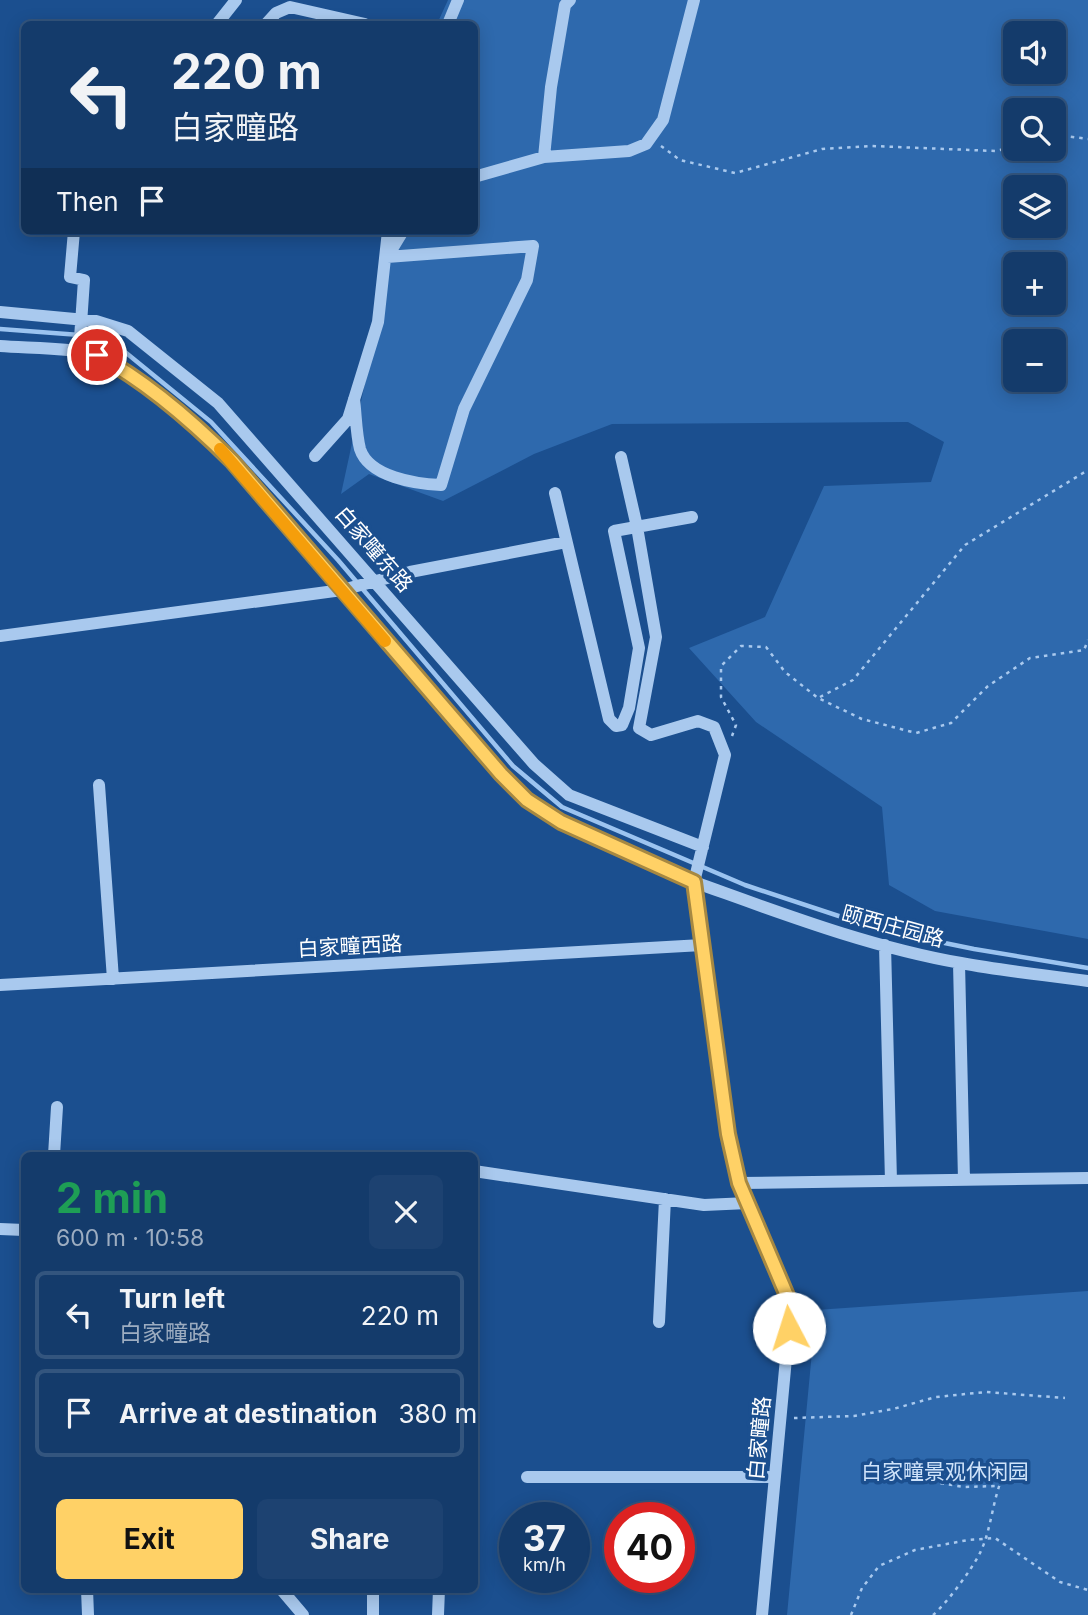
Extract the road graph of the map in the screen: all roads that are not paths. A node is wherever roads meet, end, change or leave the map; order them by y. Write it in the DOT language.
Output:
graph roads {
  1 [pos="236,0"];
  2 [pos="458,0"];
  3 [pos="570,0"];
  4 [pos="694,0"];
  5 [pos="220,21"];
  6 [pos="269,21"];
  7 [pos="352,21"];
  8 [pos="449,21"];
  9 [pos="544,157"];
  10 [pos="478,176"];
  11 [pos="74,235"];
  12 [pos="388,235"];
  13 [pos="401,235"];
  14 [pos="387,257"];
  15 [pos="0,312"];
  16 [pos="81,324"];
  17 [pos="0,346"];
  18 [pos="80,347"];
  19 [pos="354,399"];
  20 [pos="316,456"];
  21 [pos="621,457"];
  22 [pos="555,493"];
  23 [pos="692,517"];
  24 [pos="637,527"];
  25 [pos="566,542"];
  26 [pos="372,583"];
  27 [pos="347,589"];
  28 [pos="0,636"];
  29 [pos="99,785"];
  30 [pos="701,853"];
  31 [pos="696,877"];
  32 [pos="885,945"];
  33 [pos="702,946"];
  34 [pos="959,963"];
  35 [pos="113,979"];
  36 [pos="1088,981"];
  37 [pos="0,985"];
  38 [pos="57,1107"];
  39 [pos="54,1152"];
  40 [pos="478,1172"];
  41 [pos="1088,1178"];
  42 [pos="964,1180"];
  43 [pos="891,1181"];
  44 [pos="739,1183"];
  45 [pos="665,1199"];
  46 [pos="748,1203"];
  47 [pos="0,1229"];
  48 [pos="21,1230"];
  49 [pos="659,1322"];
  50 [pos="527,1477"];
  51 [pos="775,1477"];
  52 [pos="87,1593"];
  53 [pos="284,1593"];
  54 [pos="373,1593"];
  55 [pos="439,1593"];
  56 [pos="88,1615"];
  57 [pos="303,1615"];
  58 [pos="373,1615"];
  59 [pos="438,1615"];
  60 [pos="762,1615"];
  1 -- 5 [label="street"];
  2 -- 8 [label="street"];
  3 -- 9 [label="street"];
  4 -- 9 [label="street"];
  6 -- 7 [label="street"];
  9 -- 10 [label="street"];
  11 -- 16 [label="street"];
  12 -- 14 [label="street"];
  13 -- 14 [label="street"];
  14 -- 19 [label="street"];
  14 -- 19 [label="street"];
  15 -- 16 [label="street, 白家疃东路"];
  16 -- 18 [label="street"];
  16 -- 26 [label="street, 白家疃东路"];
  17 -- 18 [label="street"];
  18 -- 27 [label="street"];
  19 -- 20 [label="street"];
  21 -- 24 [label="street"];
  22 -- 25 [label="street"];
  23 -- 24 [label="street"];
  24 -- 25 [label="street"];
  24 -- 30 [label="street"];
  25 -- 26 [label="street"];
  26 -- 27 [label="street"];
  26 -- 30 [label="street, 白家疃东路"];
  27 -- 28 [label="street"];
  27 -- 31 [label="street"];
  29 -- 35 [label="street"];
  30 -- 31 [label="street"];
  31 -- 32 [label="street, 颐西庄园路"];
  31 -- 33 [label="street, 白家疃路"];
  32 -- 34 [label="street, 颐西庄园路"];
  32 -- 43 [label="street"];
  33 -- 35 [label="street, 白家疃西路"];
  33 -- 44 [label="street, 白家疃路"];
  34 -- 36 [label="street, 颐西庄园路"];
  34 -- 42 [label="street"];
  35 -- 37 [label="street, 白家疃西路"];
  38 -- 39 [label="street"];
  40 -- 45 [label="street"];
  41 -- 42 [label="street"];
  42 -- 43 [label="street"];
  43 -- 44 [label="street"];
  44 -- 46 [label="street, 白家疃路"];
  45 -- 46 [label="street"];
  45 -- 49 [label="street"];
  46 -- 51 [label="street, 白家疃路"];
  47 -- 48 [label="street"];
  50 -- 51 [label="street"];
  51 -- 60 [label="street, 白家疃路"];
  52 -- 56 [label="street"];
  53 -- 57 [label="street"];
  54 -- 58 [label="street"];
  55 -- 59 [label="street"];
}
